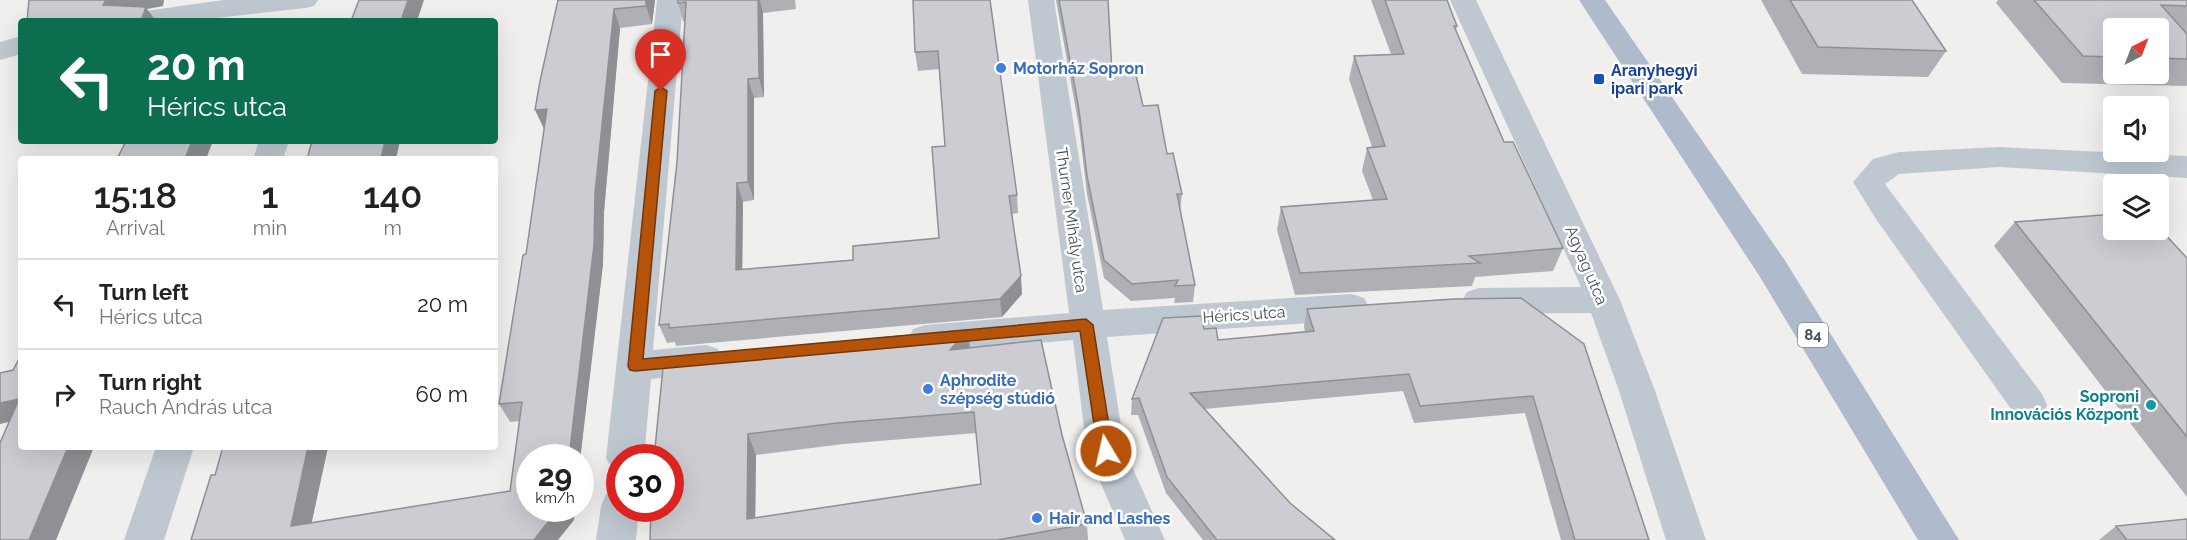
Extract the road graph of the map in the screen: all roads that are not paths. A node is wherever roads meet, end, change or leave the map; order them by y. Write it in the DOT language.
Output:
graph roads {
  1 [pos="305,0"];
  2 [pos="320,0"];
  3 [pos="670,0"];
  4 [pos="1041,0"];
  5 [pos="1463,0"];
  6 [pos="1592,0"];
  7 [pos="152,18"];
  8 [pos="314,18"];
  9 [pos="18,46"];
  10 [pos="0,51"];
  11 [pos="2187,167"];
  12 [pos="1603,300"];
  13 [pos="1448,301"];
  14 [pos="1378,306"];
  15 [pos="1086,325"];
  16 [pos="896,342"];
  17 [pos="742,356"];
  18 [pos="635,366"];
  19 [pos="2029,405"];
  20 [pos="627,444"];
  21 [pos="173,450"];
  22 [pos="618,522"];
  23 [pos="144,540"];
  24 [pos="616,540"];
  25 [pos="1145,540"];
  26 [pos="1686,540"];
  27 [pos="1939,540"];
  1 -- 7 [label="street"];
  2 -- 8 [label="street"];
  3 -- 18 [label="street"];
  4 -- 15 [label="street, Thurner Mihály utca"];
  5 -- 12 [label="street, Agyag utca"];
  6 -- 27 [label="main road, 84"];
  9 -- 10 [label="street"];
  11 -- 19 [label="street"];
  12 -- 13 [label="street"];
  12 -- 26 [label="street, Agyag utca"];
  14 -- 15 [label="street, Hérics utca"];
  15 -- 16 [label="street, Hérics utca"];
  15 -- 25 [label="street, Thurner Mihály utca"];
  17 -- 18 [label="street"];
  18 -- 20 [label="street"];
  21 -- 23 [label="street"];
  22 -- 24 [label="street"];
}
